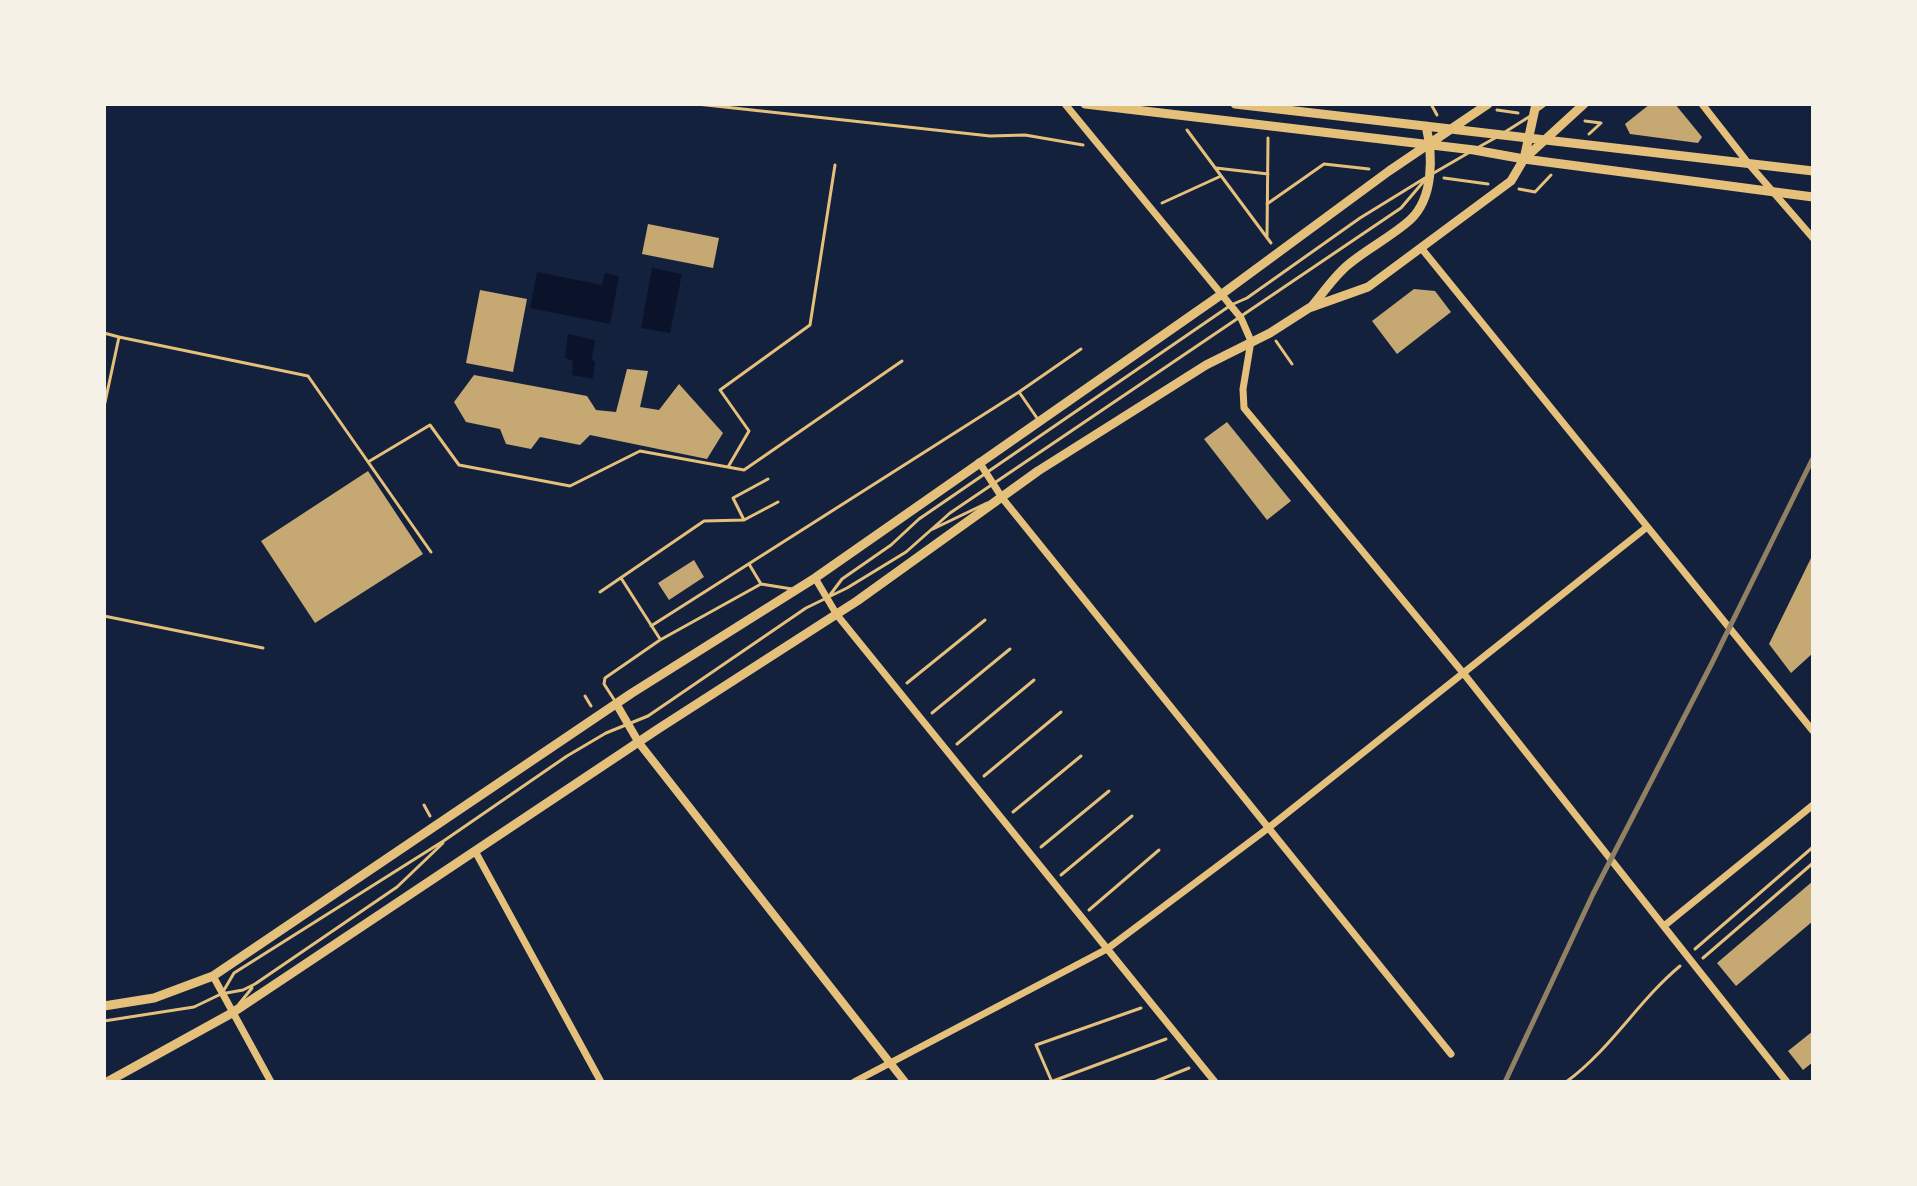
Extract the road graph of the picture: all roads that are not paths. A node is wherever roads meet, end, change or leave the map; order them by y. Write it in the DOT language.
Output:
graph roads {
  1 [pos="1065,104"];
  2 [pos="1085,104"];
  3 [pos="1235,104"];
  4 [pos="1488,104"];
  5 [pos="1546,104"];
  6 [pos="1584,104"];
  7 [pos="1702,104"];
  8 [pos="1534,109"];
  9 [pos="1426,126"];
  10 [pos="1453,129"];
  11 [pos="1501,135"];
  12 [pos="1529,138"];
  13 [pos="1543,140"];
  14 [pos="1430,145"];
  15 [pos="1474,150"];
  16 [pos="1524,159"];
  17 [pos="1748,163"];
  18 [pos="1813,171"];
  19 [pos="1430,176"];
  20 [pos="1775,192"];
  21 [pos="1813,197"];
  22 [pos="1813,238"];
  23 [pos="1422,249"];
  24 [pos="1222,294"];
  25 [pos="1231,305"];
  26 [pos="1309,308"];
  27 [pos="1241,318"];
  28 [pos="1251,341"];
  29 [pos="1081,349"];
  30 [pos="1019,392"];
  31 [pos="1039,421"];
  32 [pos="979,462"];
  33 [pos="987,474"];
  34 [pos="768,479"];
  35 [pos="993,484"];
  36 [pos="1003,499"];
  37 [pos="778,502"];
  38 [pos="744,520"];
  39 [pos="1647,527"];
  40 [pos="930,531"];
  41 [pos="749,564"];
  42 [pos="621,578"];
  43 [pos="815,578"];
  44 [pos="761,584"];
  45 [pos="796,590"];
  46 [pos="600,592"];
  47 [pos="827,598"];
  48 [pos="837,615"];
  49 [pos="104,616"];
  50 [pos="651,626"];
  51 [pos="660,640"];
  52 [pos="263,648"];
  53 [pos="1464,674"];
  54 [pos="617,705"];
  55 [pos="627,723"];
  56 [pos="1813,731"];
  57 [pos="639,743"];
  58 [pos="1813,805"];
  59 [pos="1267,829"];
  60 [pos="445,840"];
  61 [pos="475,851"];
  62 [pos="1664,926"];
  63 [pos="1107,949"];
  64 [pos="213,976"];
  65 [pos="255,984"];
  66 [pos="221,994"];
  67 [pos="104,1006"];
  68 [pos="232,1013"];
  69 [pos="104,1021"];
  70 [pos="1451,1054"];
  71 [pos="889,1062"];
  72 [pos="107,1082"];
  73 [pos="271,1082"];
  74 [pos="601,1082"];
  75 [pos="854,1082"];
  76 [pos="905,1082"];
  77 [pos="1215,1082"];
  78 [pos="1787,1082"];
  1 -- 24 [label="street"];
  2 -- 14 [label="main road"];
  3 -- 9 [label="main road"];
  4 -- 10 [label="main road"];
  5 -- 8 [label="lane"];
  6 -- 13 [label="main road"];
  7 -- 17 [label="street"];
  8 -- 11 [label="lane"];
  8 -- 12 [label="main road"];
  9 -- 10 [label="main road"];
  9 -- 14 [label="main road"];
  10 -- 11 [label="main road"];
  10 -- 14 [label="main road"];
  11 -- 12 [label="main road"];
  11 -- 15 [label="lane"];
  12 -- 13 [label="main road"];
  12 -- 16 [label="main road"];
  13 -- 16 [label="main road"];
  13 -- 17 [label="main road"];
  14 -- 15 [label="main road"];
  14 -- 19 [label="main road"];
  14 -- 24 [label="main road"];
  15 -- 16 [label="main road"];
  15 -- 19 [label="lane"];
  16 -- 20 [label="main road"];
  16 -- 23 [label="main road"];
  17 -- 18 [label="main road"];
  17 -- 20 [label="street"];
  19 -- 25 [label="lane"];
  19 -- 26 [label="main road"];
  19 -- 27 [label="lane"];
  20 -- 21 [label="main road"];
  20 -- 22 [label="street"];
  23 -- 26 [label="main road"];
  23 -- 39 [label="street"];
  24 -- 25 [label="street"];
  24 -- 31 [label="main road"];
  25 -- 27 [label="street"];
  25 -- 33 [label="lane"];
  26 -- 28 [label="main road"];
  27 -- 28 [label="street"];
  27 -- 35 [label="lane"];
  28 -- 36 [label="main road"];
  28 -- 53 [label="street"];
  29 -- 30 [label="lane"];
  30 -- 31 [label="lane"];
  30 -- 41 [label="lane"];
  31 -- 32 [label="main road"];
  32 -- 33 [label="street"];
  32 -- 43 [label="main road"];
  33 -- 35 [label="street"];
  33 -- 47 [label="lane"];
  34 -- 38 [label="lane"];
  35 -- 36 [label="street"];
  35 -- 40 [label="lane"];
  36 -- 40 [label="lane"];
  36 -- 48 [label="main road"];
  36 -- 59 [label="street"];
  37 -- 38 [label="lane"];
  38 -- 42 [label="lane"];
  39 -- 53 [label="street"];
  39 -- 56 [label="street"];
  40 -- 47 [label="lane"];
  41 -- 44 [label="lane"];
  41 -- 50 [label="lane"];
  42 -- 46 [label="lane"];
  42 -- 50 [label="lane"];
  43 -- 45 [label="main road"];
  43 -- 47 [label="street"];
  44 -- 45 [label="lane"];
  44 -- 51 [label="lane"];
  45 -- 54 [label="main road"];
  47 -- 48 [label="street"];
  47 -- 55 [label="lane"];
  48 -- 57 [label="main road"];
  48 -- 63 [label="street"];
  49 -- 52 [label="lane"];
  50 -- 51 [label="lane"];
  51 -- 54 [label="lane"];
  53 -- 59 [label="street"];
  53 -- 62 [label="street"];
  54 -- 55 [label="street"];
  54 -- 64 [label="main road"];
  55 -- 57 [label="street"];
  55 -- 60 [label="lane"];
  57 -- 61 [label="main road"];
  57 -- 71 [label="street"];
  58 -- 62 [label="street"];
  59 -- 63 [label="street"];
  59 -- 70 [label="street"];
  60 -- 65 [label="lane"];
  60 -- 66 [label="lane"];
  61 -- 68 [label="main road"];
  61 -- 74 [label="street"];
  62 -- 78 [label="street"];
  63 -- 71 [label="street"];
  63 -- 77 [label="street"];
  64 -- 66 [label="street"];
  64 -- 67 [label="main road"];
  65 -- 66 [label="lane"];
  65 -- 68 [label="lane"];
  66 -- 68 [label="street"];
  66 -- 69 [label="lane"];
  68 -- 72 [label="main road"];
  68 -- 73 [label="street"];
  71 -- 75 [label="street"];
  71 -- 76 [label="street"];
}
